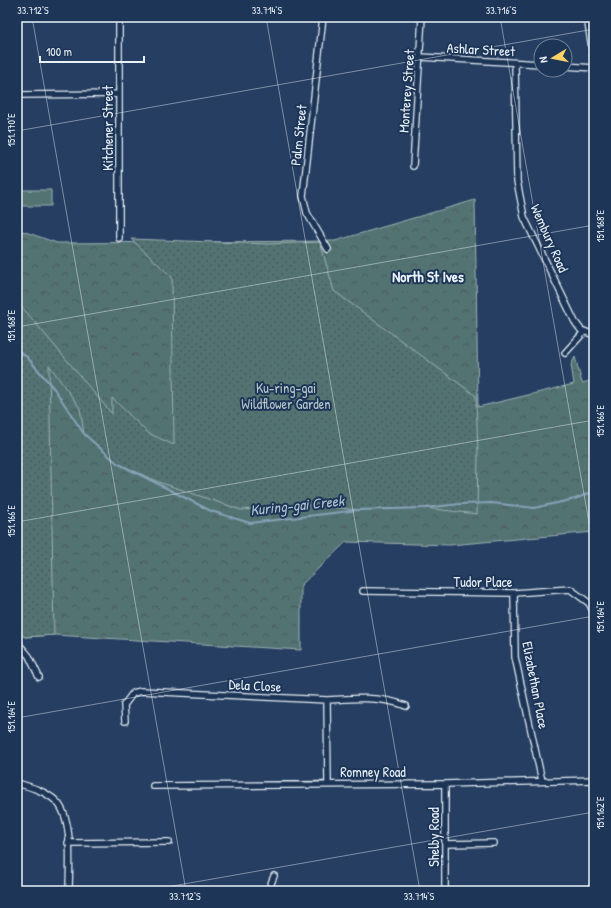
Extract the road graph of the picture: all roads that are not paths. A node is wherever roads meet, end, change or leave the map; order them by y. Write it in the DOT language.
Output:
graph roads {
  1 [pos="119,17"];
  2 [pos="323,17"];
  3 [pos="422,17"];
  4 [pos="587,17"];
  5 [pos="420,58"];
  6 [pos="594,61"];
  7 [pos="515,63"];
  8 [pos="533,64"];
  9 [pos="573,67"];
  10 [pos="594,68"];
  11 [pos="118,94"];
  12 [pos="17,95"];
  13 [pos="413,166"];
  14 [pos="119,238"];
  15 [pos="328,250"];
  16 [pos="584,332"];
  17 [pos="594,335"];
  18 [pos="565,353"];
  19 [pos="363,591"];
  20 [pos="514,593"];
  21 [pos="593,611"];
  22 [pos="17,642"];
  23 [pos="39,677"];
  24 [pos="327,700"];
  25 [pos="406,706"];
  26 [pos="125,721"];
  27 [pos="594,780"];
  28 [pos="542,781"];
  29 [pos="17,782"];
  30 [pos="328,783"];
  31 [pos="445,784"];
  32 [pos="153,786"];
  33 [pos="169,842"];
  34 [pos="68,843"];
  35 [pos="494,843"];
  36 [pos="446,844"];
  37 [pos="274,876"];
  38 [pos="69,891"];
  39 [pos="268,891"];
  40 [pos="445,891"];
  1 -- 11 [label="street, Kitchener Street"];
  2 -- 15 [label="street, Palm Street"];
  3 -- 5 [label="street, Monterey Street"];
  4 -- 6 [label="street"];
  5 -- 7 [label="street, Ashlar Street"];
  5 -- 13 [label="street, Monterey Street"];
  7 -- 8 [label="street, Ashlar Street"];
  7 -- 16 [label="street, Wembury Road"];
  9 -- 10 [label="street"];
  11 -- 12 [label="street"];
  11 -- 14 [label="street, Kitchener Street"];
  16 -- 17 [label="street"];
  16 -- 18 [label="street"];
  19 -- 20 [label="street, Tudor Place"];
  20 -- 21 [label="street, Tudor Place"];
  20 -- 28 [label="street, Elizabethan Place"];
  22 -- 23 [label="street"];
  24 -- 25 [label="street, Dela Close"];
  24 -- 26 [label="street, Dela Close"];
  24 -- 30 [label="street"];
  27 -- 28 [label="street, Romney Road"];
  28 -- 31 [label="street, Romney Road"];
  29 -- 34 [label="street"];
  30 -- 31 [label="street, Romney Road"];
  30 -- 32 [label="street, Romney Road"];
  31 -- 36 [label="street, Shelby Road"];
  33 -- 34 [label="street"];
  34 -- 38 [label="street"];
  35 -- 36 [label="street"];
  36 -- 40 [label="street, Shelby Road"];
  37 -- 39 [label="street"];
}
